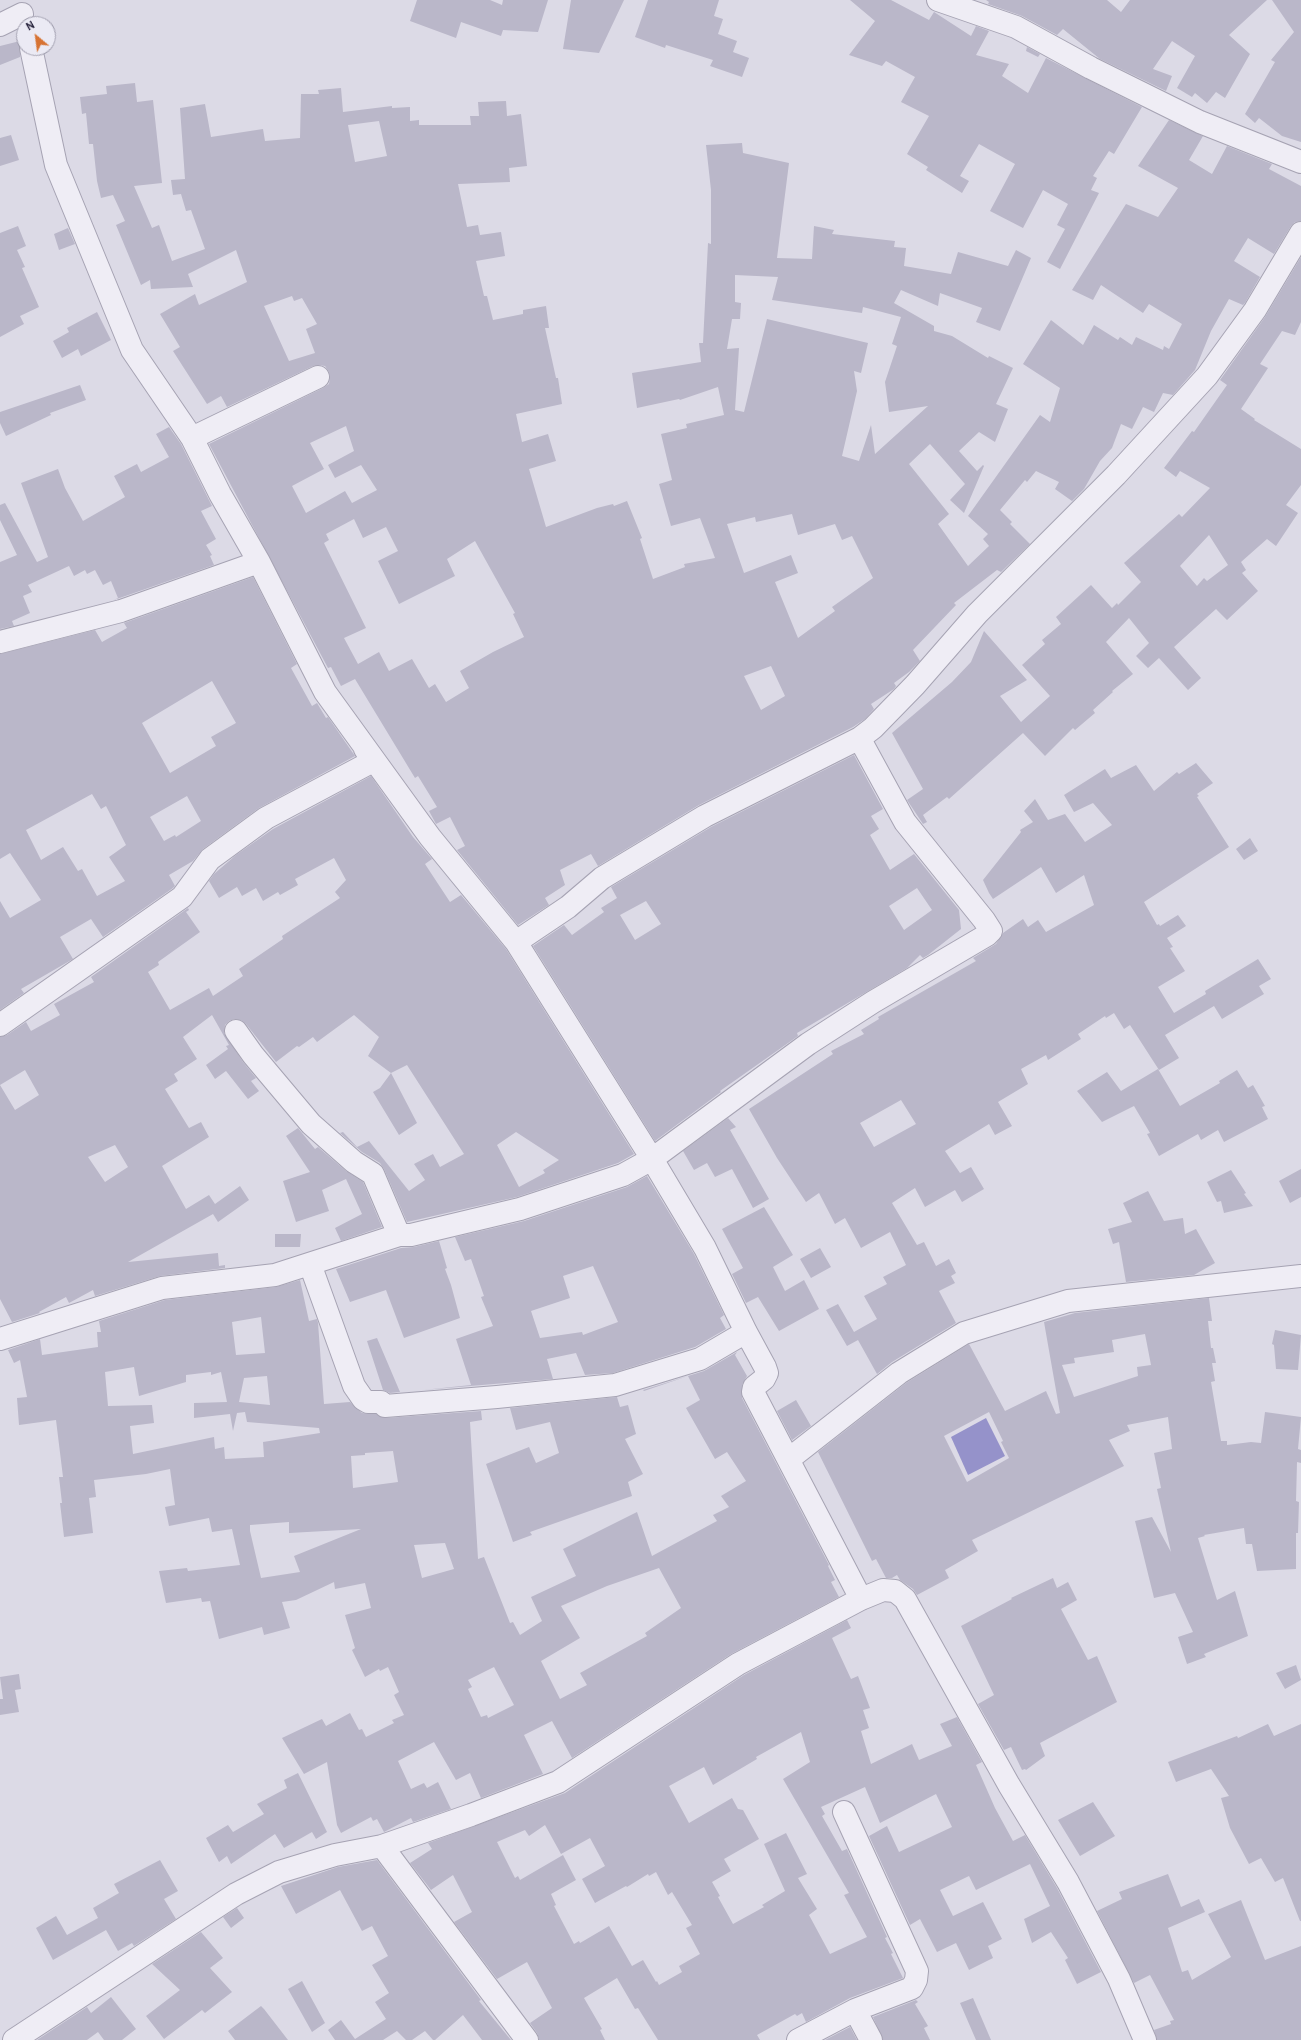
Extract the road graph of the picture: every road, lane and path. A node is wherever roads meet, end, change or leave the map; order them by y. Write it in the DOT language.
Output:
graph roads {
  1 [pos="938,0"];
  2 [pos="23,13"];
  3 [pos="0,25"];
  4 [pos="33,56"];
  5 [pos="1301,162"];
  6 [pos="1301,233"];
  7 [pos="318,377"];
  8 [pos="192,438"];
  9 [pos="259,562"];
  10 [pos="0,642"];
  11 [pos="860,738"];
  12 [pos="363,746"];
  13 [pos="516,942"];
  14 [pos="0,1025"];
  15 [pos="236,1031"];
  16 [pos="652,1159"];
  17 [pos="399,1235"];
  18 [pos="310,1264"];
  19 [pos="1301,1276"];
  20 [pos="746,1332"];
  21 [pos="0,1339"];
  22 [pos="789,1459"];
  23 [pos="861,1599"];
  24 [pos="844,1812"];
  25 [pos="382,1846"];
  26 [pos="855,2010"];
  27 [pos="14,2040"];
  28 [pos="527,2040"];
  29 [pos="798,2040"];
  30 [pos="871,2040"];
  31 [pos="1146,2040"];
  1 -- 5 [label="street"];
  2 -- 3 [label="street"];
  4 -- 8 [label="street"];
  6 -- 11 [label="street"];
  7 -- 8 [label="street"];
  8 -- 9 [label="street"];
  9 -- 10 [label="street"];
  9 -- 12 [label="street"];
  11 -- 13 [label="street"];
  11 -- 16 [label="street"];
  12 -- 13 [label="street"];
  12 -- 14 [label="street"];
  13 -- 16 [label="street"];
  15 -- 17 [label="street"];
  16 -- 17 [label="street"];
  16 -- 20 [label="street"];
  17 -- 18 [label="street"];
  18 -- 20 [label="street"];
  18 -- 21 [label="street"];
  19 -- 22 [label="street"];
  20 -- 22 [label="street"];
  22 -- 23 [label="street"];
  23 -- 25 [label="street"];
  23 -- 31 [label="street"];
  24 -- 26 [label="street"];
  25 -- 27 [label="street"];
  25 -- 28 [label="street"];
  26 -- 29 [label="street"];
  26 -- 30 [label="street"];
}
